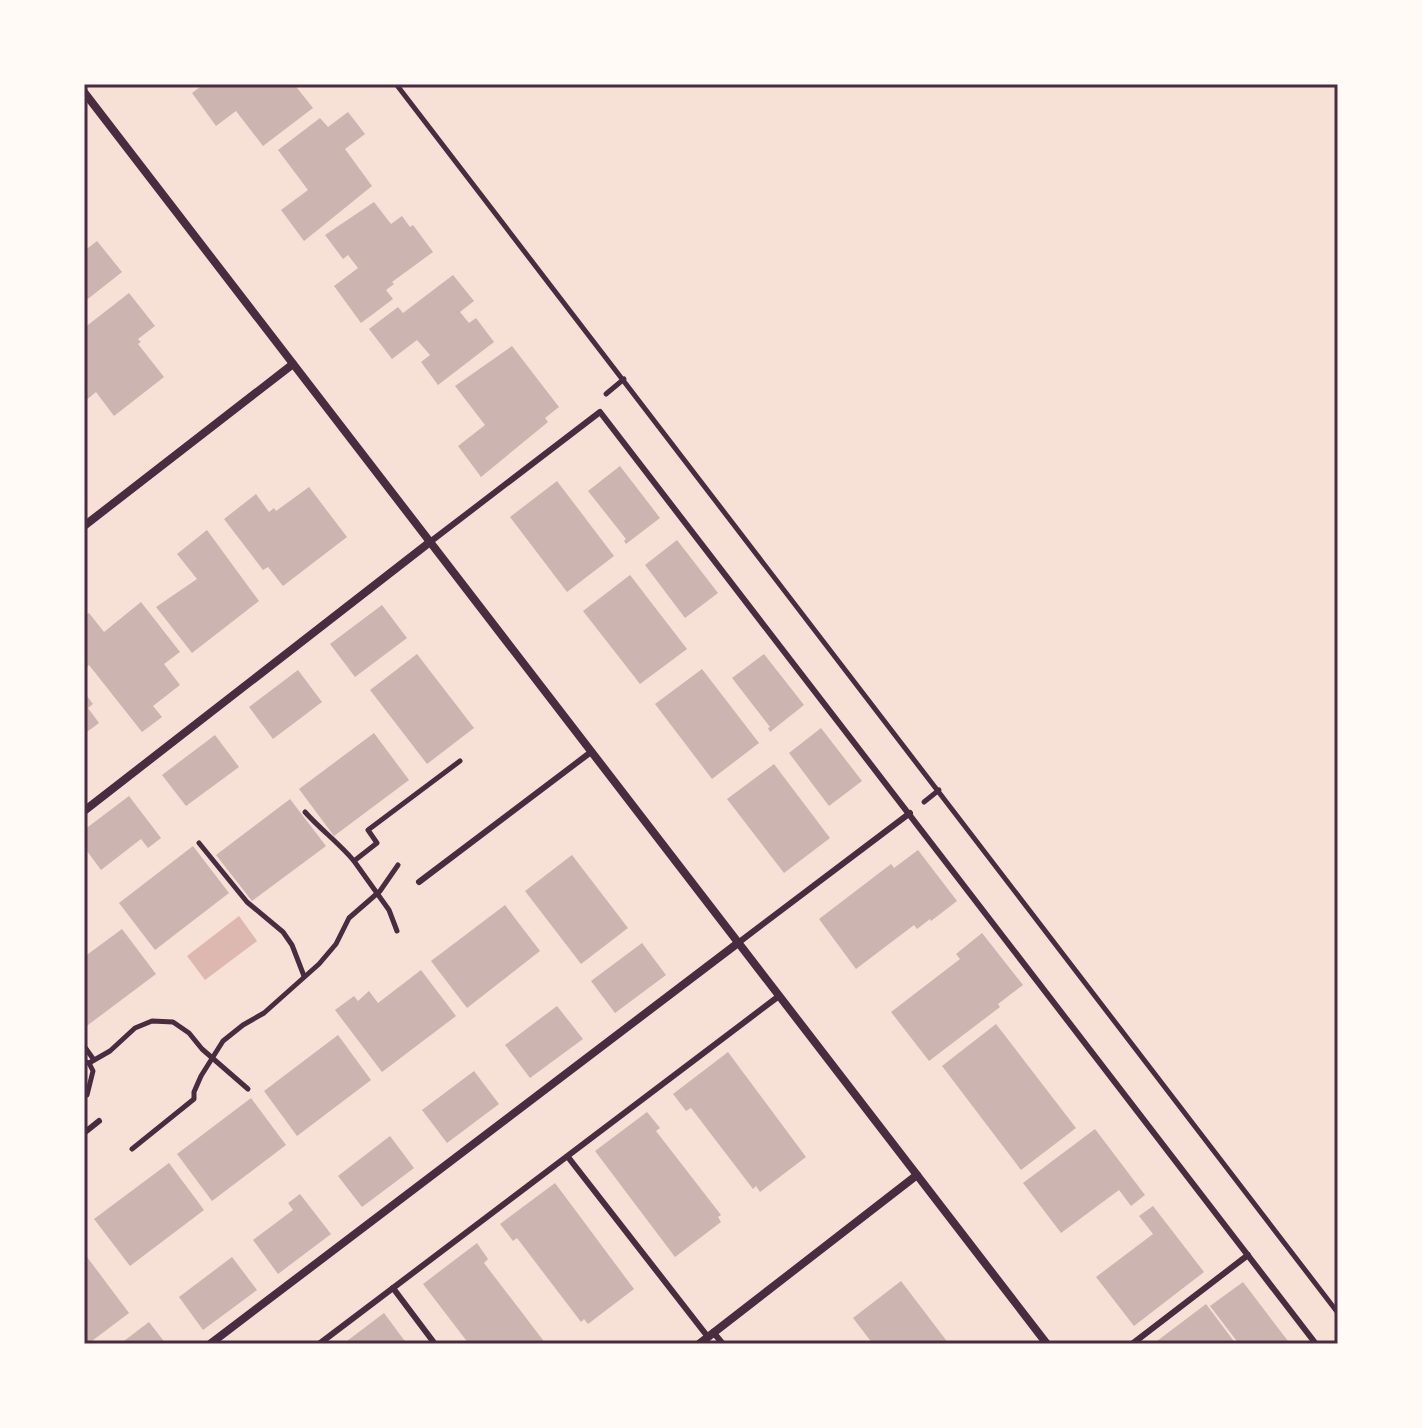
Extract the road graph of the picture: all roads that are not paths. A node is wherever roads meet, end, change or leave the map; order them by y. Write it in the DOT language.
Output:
graph roads {
  1 [pos="84,92"];
  2 [pos="293,364"];
  3 [pos="84,526"];
  4 [pos="430,542"];
  5 [pos="591,752"];
  6 [pos="84,811"];
  7 [pos="910,813"];
  8 [pos="419,882"];
  9 [pos="738,943"];
  10 [pos="779,996"];
  11 [pos="99,1121"];
  12 [pos="84,1133"];
  13 [pos="568,1157"];
  14 [pos="917,1175"];
  15 [pos="1248,1255"];
  16 [pos="393,1288"];
  17 [pos="711,1335"];
  18 [pos="210,1344"];
  19 [pos="319,1344"];
  20 [pos="435,1344"];
  21 [pos="699,1344"];
  22 [pos="723,1344"];
  23 [pos="1047,1344"];
  24 [pos="1132,1344"];
  25 [pos="1316,1344"];
  1 -- 2 [label="street"];
  2 -- 3 [label="street"];
  2 -- 4 [label="street"];
  4 -- 5 [label="street"];
  4 -- 6 [label="street"];
  4 -- 7 [label="lane"];
  5 -- 8 [label="lane"];
  5 -- 9 [label="street"];
  7 -- 9 [label="lane"];
  7 -- 15 [label="lane"];
  9 -- 10 [label="street"];
  9 -- 18 [label="street"];
  10 -- 13 [label="lane"];
  10 -- 14 [label="street"];
  11 -- 12 [label="lane"];
  13 -- 16 [label="lane"];
  13 -- 17 [label="lane"];
  14 -- 17 [label="street"];
  14 -- 23 [label="street"];
  15 -- 24 [label="lane"];
  15 -- 25 [label="lane"];
  16 -- 19 [label="lane"];
  16 -- 20 [label="lane"];
  17 -- 21 [label="street"];
  17 -- 22 [label="lane"];
}
